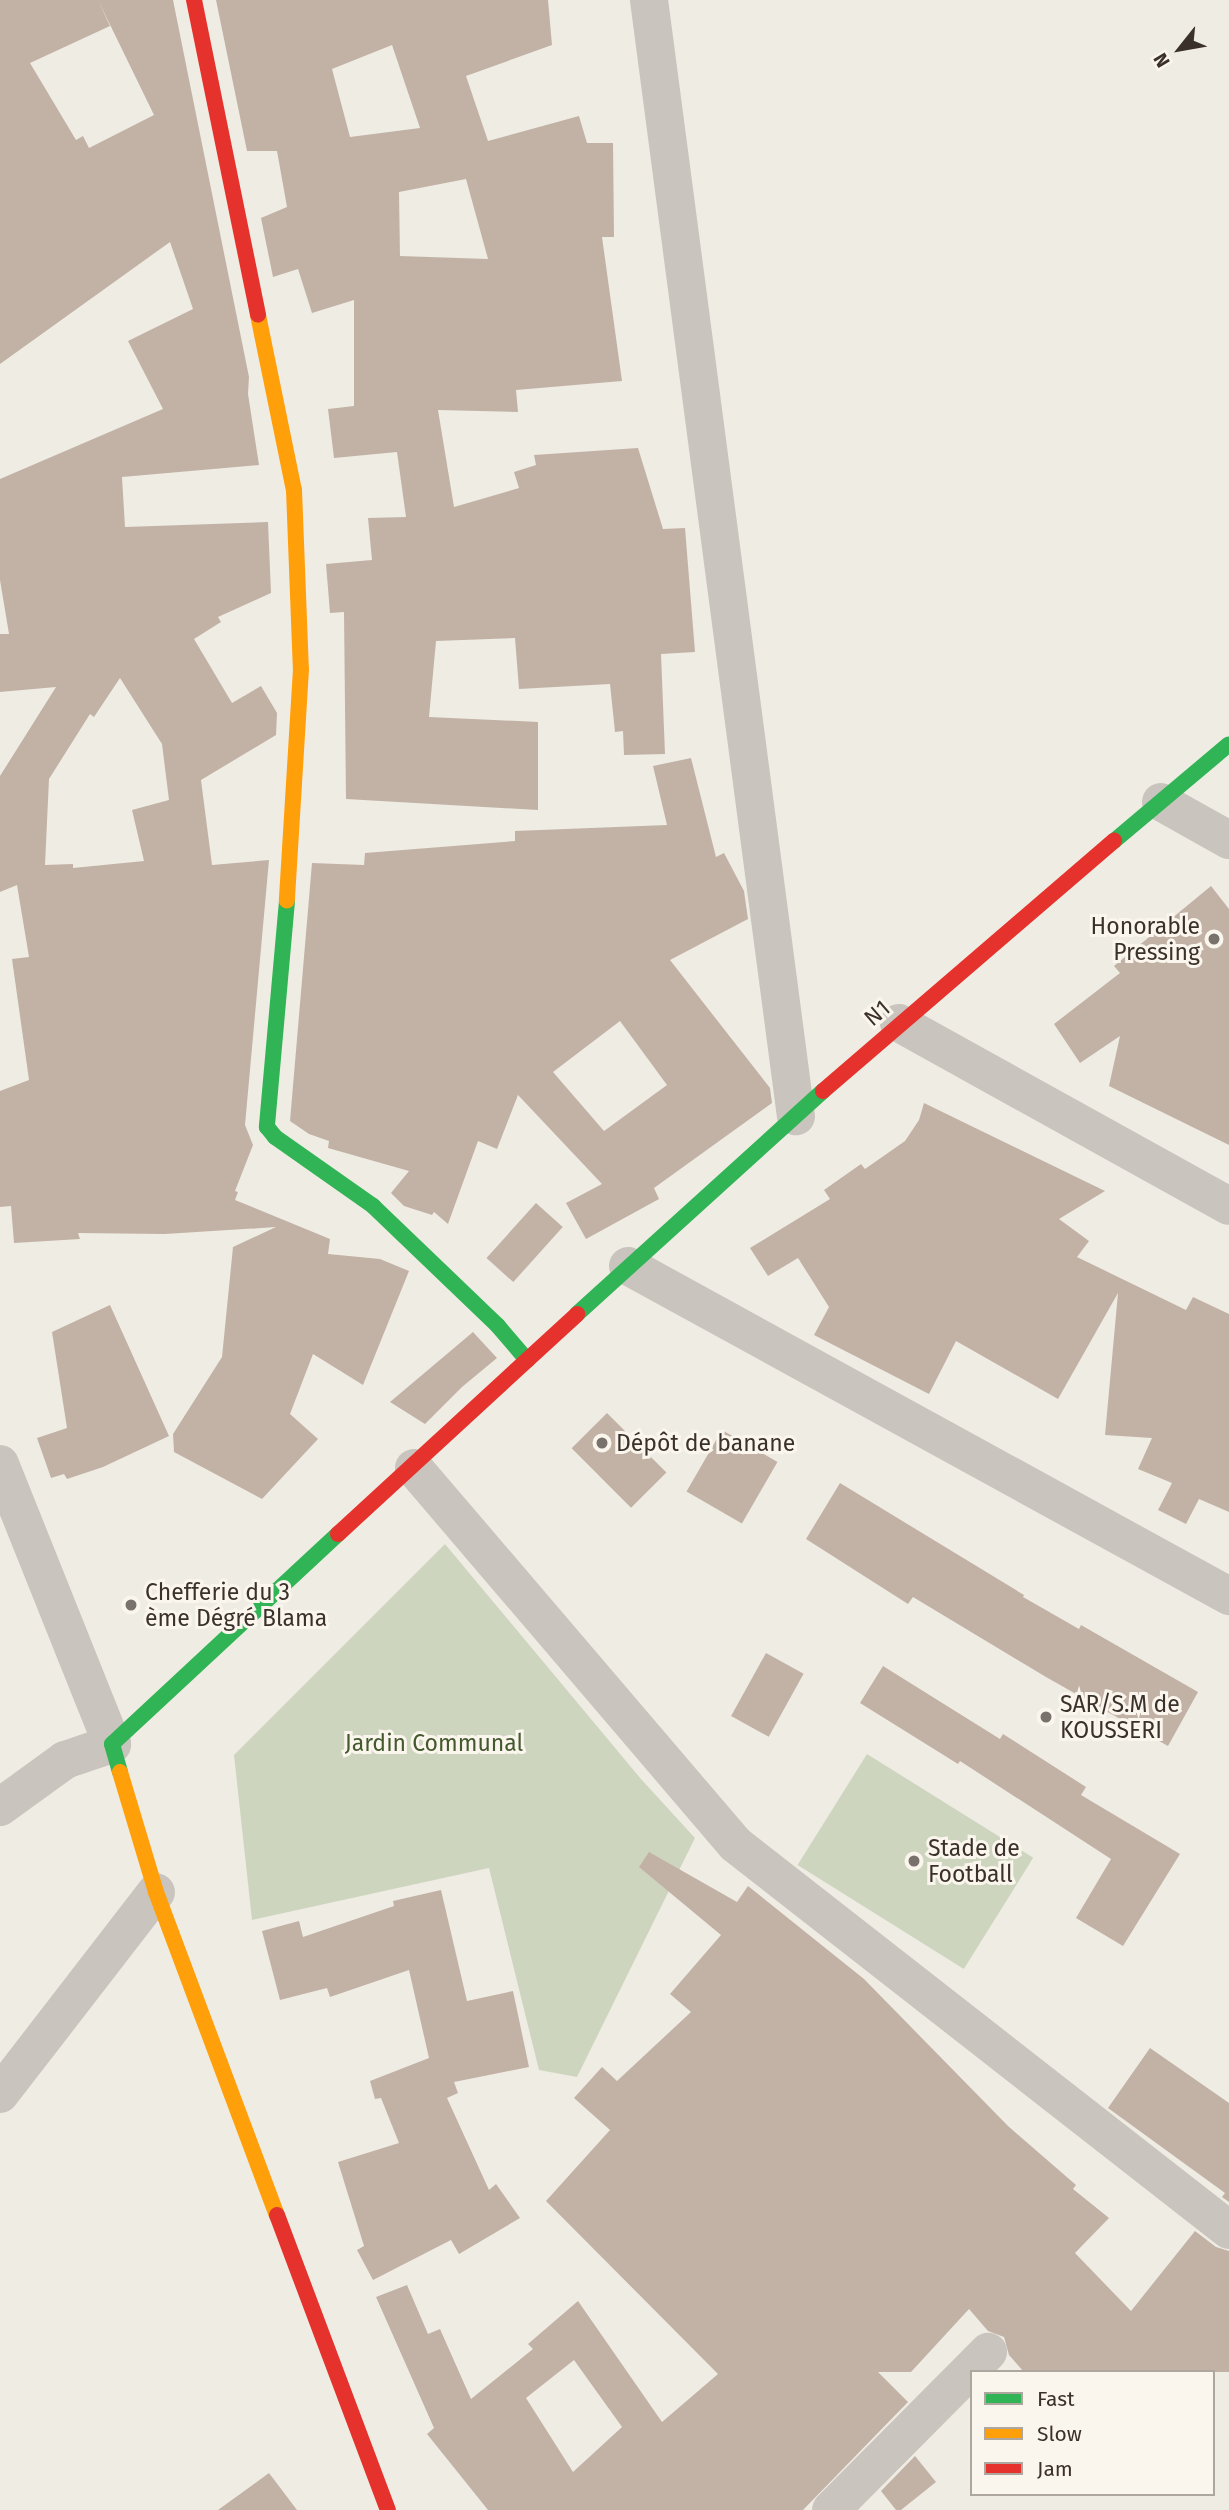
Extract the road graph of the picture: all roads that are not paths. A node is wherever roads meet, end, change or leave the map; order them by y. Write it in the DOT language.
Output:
graph roads {
  1 [pos="194,0"];
  2 [pos="649,0"];
  3 [pos="1229,744"];
  4 [pos="1161,802"];
  5 [pos="1229,840"];
  6 [pos="899,1023"];
  7 [pos="796,1116"];
  8 [pos="1229,1206"];
  9 [pos="628,1266"];
  10 [pos="531,1358"];
  11 [pos="0,1464"];
  12 [pos="414,1468"];
  13 [pos="1229,1596"];
  14 [pos="112,1744"];
  15 [pos="0,1807"];
  16 [pos="156,1892"];
  17 [pos="0,2094"];
  18 [pos="1229,2230"];
  19 [pos="988,2352"];
  20 [pos="970,2370"];
  21 [pos="970,2370"];
  22 [pos="388,2510"];
  23 [pos="831,2510"];
  1 -- 10 [label="main road"];
  2 -- 7 [label="street"];
  3 -- 4 [label="main road, N1"];
  4 -- 5 [label="street"];
  4 -- 6 [label="main road, N1"];
  6 -- 7 [label="main road, N1"];
  6 -- 8 [label="street"];
  7 -- 9 [label="main road, N1"];
  9 -- 10 [label="main road, N1"];
  9 -- 13 [label="street"];
  10 -- 12 [label="main road, N1"];
  11 -- 14 [label="street"];
  12 -- 14 [label="main road, N1"];
  12 -- 18 [label="street"];
  14 -- 15 [label="street"];
  14 -- 16 [label="main road"];
  16 -- 17 [label="street"];
  16 -- 22 [label="main road"];
  19 -- 21 [label="street"];
  20 -- 23 [label="street"];
}
